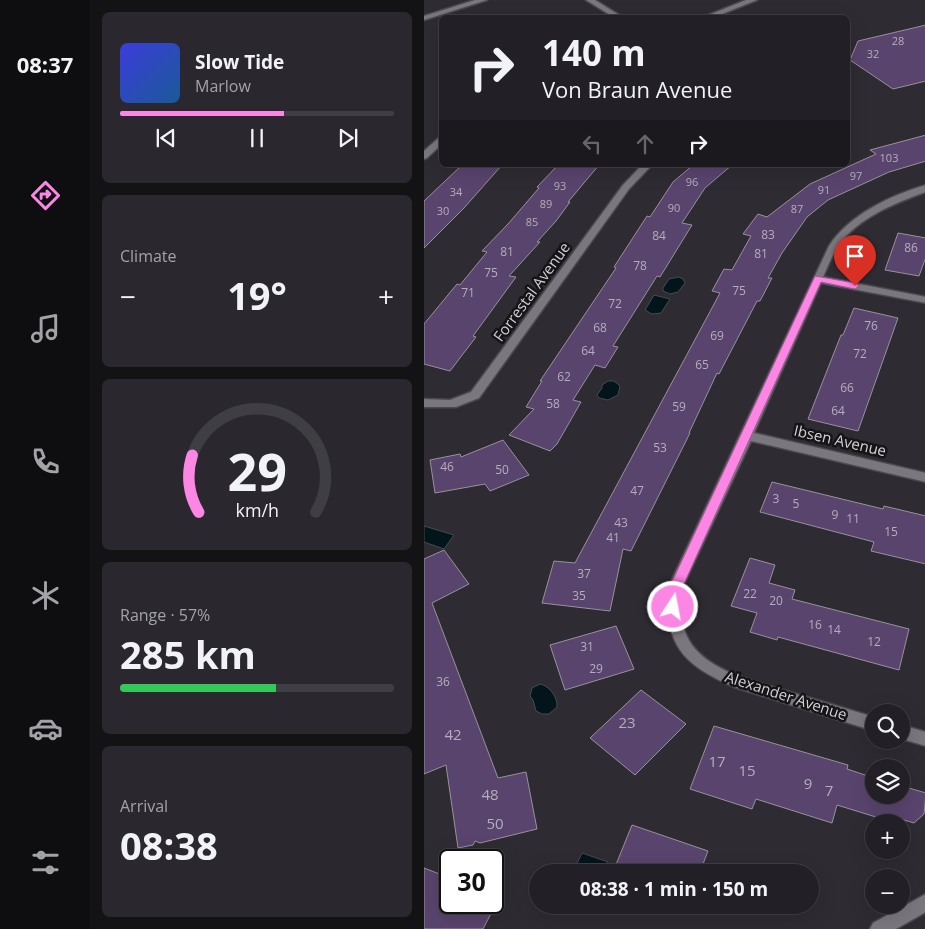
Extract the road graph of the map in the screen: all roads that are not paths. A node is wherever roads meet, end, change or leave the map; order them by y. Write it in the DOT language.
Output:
graph roads {
  1 [pos="483,0"];
  2 [pos="590,0"];
  3 [pos="753,0"];
  4 [pos="616,15"];
  5 [pos="712,15"];
  6 [pos="424,18"];
  7 [pos="439,141"];
  8 [pos="424,156"];
  9 [pos="645,167"];
  10 [pos="925,188"];
  11 [pos="818,278"];
  12 [pos="925,300"];
  13 [pos="424,403"];
  14 [pos="746,436"];
  15 [pos="925,478"];
  16 [pos="865,721"];
  17 [pos="910,734"];
  18 [pos="925,739"];
  19 [pos="925,902"];
  20 [pos="879,929"];
  1 -- 6 [label="street"];
  2 -- 4 [label="street"];
  3 -- 5 [label="street"];
  7 -- 8 [label="street"];
  9 -- 13 [label="street, Forrestal Avenue"];
  10 -- 11 [label="street, Alexander Avenue"];
  11 -- 12 [label="street"];
  11 -- 14 [label="street, Alexander Avenue"];
  14 -- 15 [label="street, Ibsen Avenue"];
  14 -- 16 [label="street, Alexander Avenue"];
  17 -- 18 [label="street"];
  19 -- 20 [label="street"];
}
